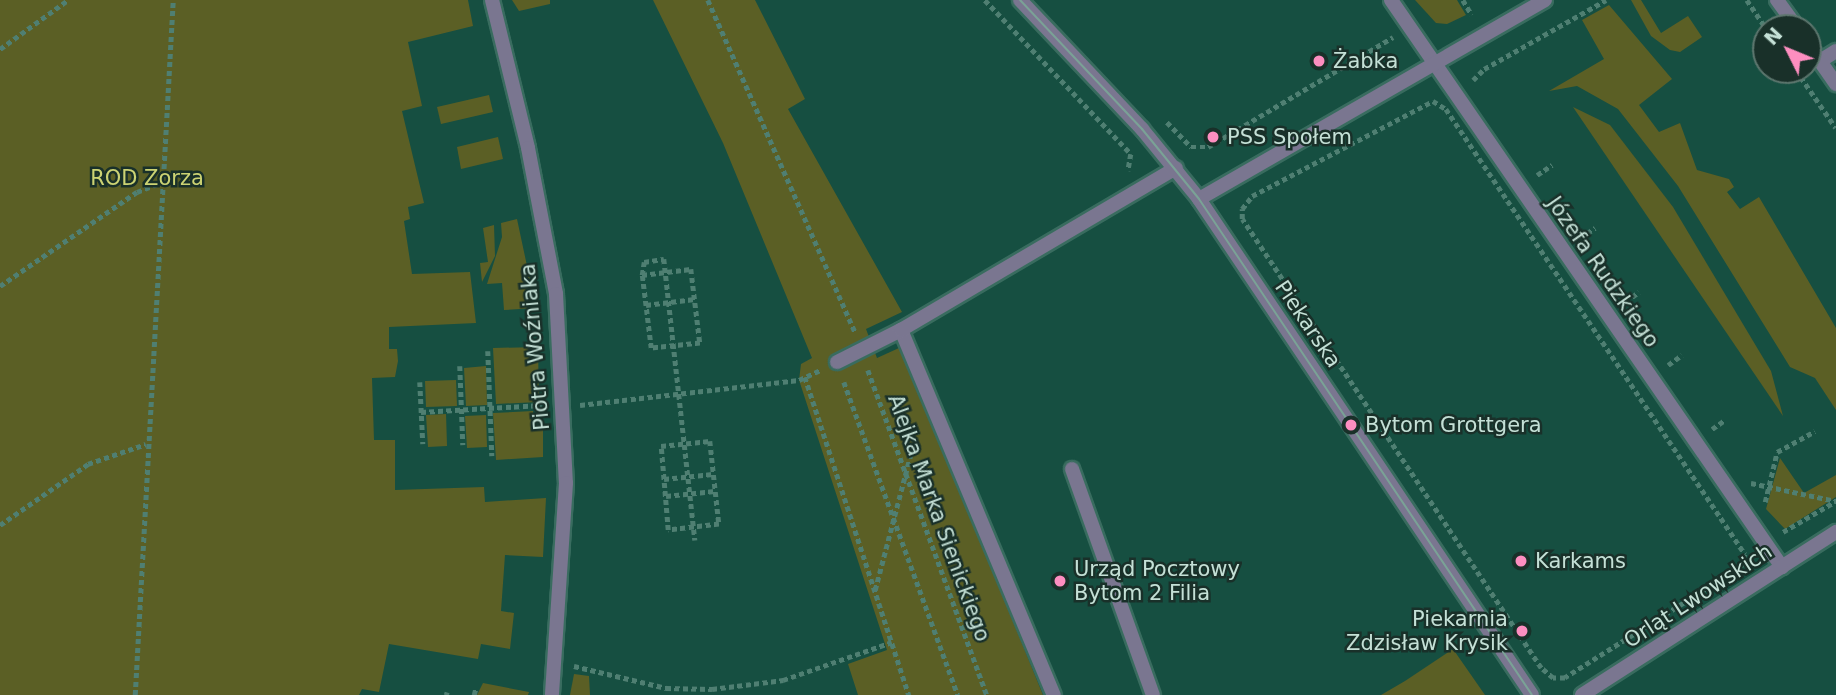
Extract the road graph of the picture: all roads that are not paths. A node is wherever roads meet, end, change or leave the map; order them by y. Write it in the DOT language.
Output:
graph roads {
  1 [pos="492,0"];
  2 [pos="1020,0"];
  3 [pos="1391,0"];
  4 [pos="1545,0"];
  5 [pos="1434,64"];
  6 [pos="1822,64"];
  7 [pos="1836,84"];
  8 [pos="1176,169"];
  9 [pos="1199,199"];
  10 [pos="901,330"];
  11 [pos="837,362"];
  12 [pos="1073,469"];
  13 [pos="1836,532"];
  14 [pos="1782,567"];
  15 [pos="552,695"];
  16 [pos="1054,695"];
  17 [pos="1153,695"];
  18 [pos="1532,695"];
  19 [pos="1583,695"];
  1 -- 15 [label="street, Piotra Woźniaka"];
  2 -- 8 [label="street, Piekarska"];
  3 -- 5 [label="street, Józefa Rudzkiego"];
  4 -- 5 [label="street"];
  5 -- 9 [label="street"];
  5 -- 14 [label="street, Józefa Rudzkiego"];
  6 -- 7 [label="street"];
  8 -- 9 [label="street, Piekarska"];
  8 -- 10 [label="street"];
  9 -- 18 [label="street, Piekarska"];
  10 -- 11 [label="street"];
  10 -- 16 [label="street"];
  12 -- 17 [label="street"];
  13 -- 14 [label="street, Orląt Lwowskich"];
  14 -- 19 [label="street, Orląt Lwowskich"];
}
